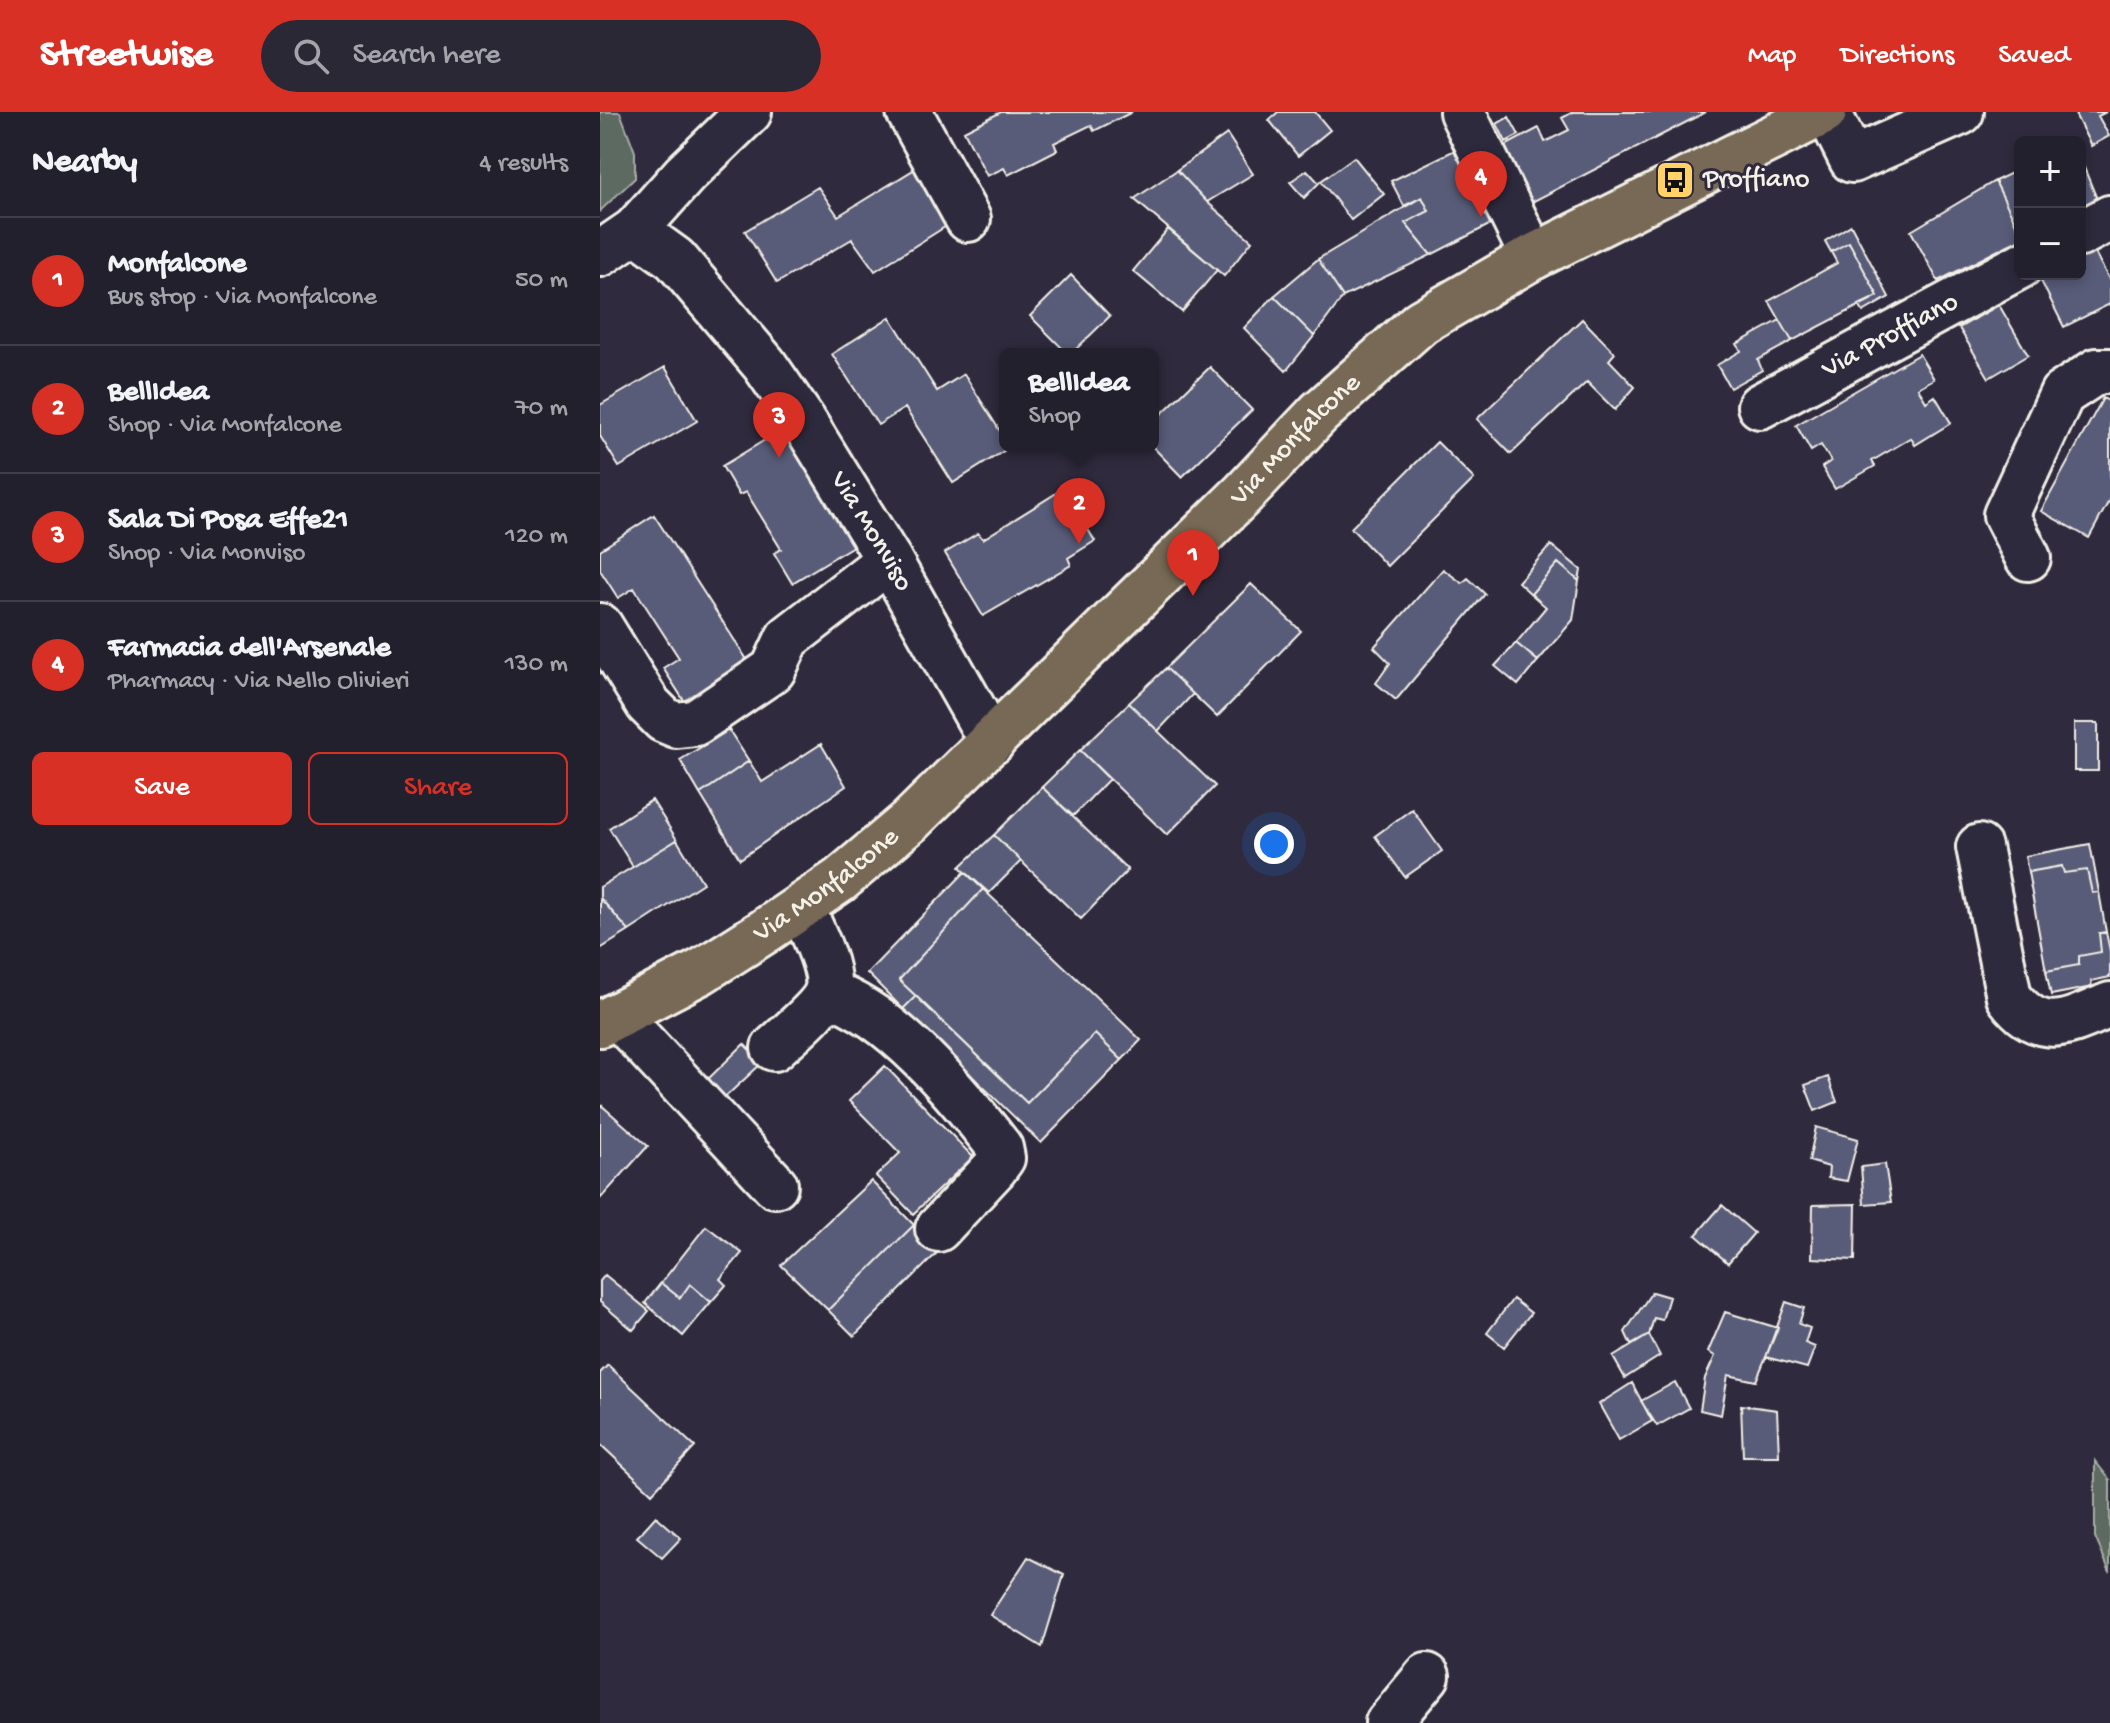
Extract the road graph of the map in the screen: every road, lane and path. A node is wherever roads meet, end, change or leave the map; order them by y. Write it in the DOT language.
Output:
graph roads {
  1 [pos="749,112"];
  2 [pos="909,112"];
  3 [pos="1462,112"];
  4 [pos="1826,112"];
  5 [pos="1943,115"];
  6 [pos="968,219"];
  7 [pos="635,230"];
  8 [pos="600,254"];
  9 [pos="1533,257"];
  10 [pos="2014,269"];
  11 [pos="2110,371"];
  12 [pos="1760,406"];
  13 [pos="2028,558"];
  14 [pos="889,560"];
  15 [pos="600,626"];
  16 [pos="992,742"];
  17 [pos="1979,847"];
  18 [pos="801,907"];
  19 [pos="827,993"];
  20 [pos="2110,1005"];
  21 [pos="609,1019"];
  22 [pos="774,1048"];
  23 [pos="775,1185"];
  24 [pos="938,1229"];
  25 [pos="1427,1676"];
  26 [pos="1388,1723"];
  1 -- 7 [label="street"];
  2 -- 6 [label="street"];
  3 -- 9 [label="street"];
  4 -- 5 [label="street"];
  4 -- 9 [label="main road, Via Monfalcone"];
  7 -- 8 [label="street"];
  7 -- 14 [label="street, Via Monviso"];
  9 -- 16 [label="main road, Via Monfalcone"];
  10 -- 12 [label="street, Via Proffiano"];
  11 -- 13 [label="street"];
  14 -- 15 [label="street"];
  14 -- 16 [label="street, Via Monviso"];
  16 -- 18 [label="main road, Via Monfalcone"];
  17 -- 20 [label="street"];
  18 -- 19 [label="street"];
  18 -- 21 [label="main road, Via Monfalcone"];
  19 -- 22 [label="street"];
  19 -- 24 [label="street"];
  21 -- 23 [label="street"];
  25 -- 26 [label="street"];
}
